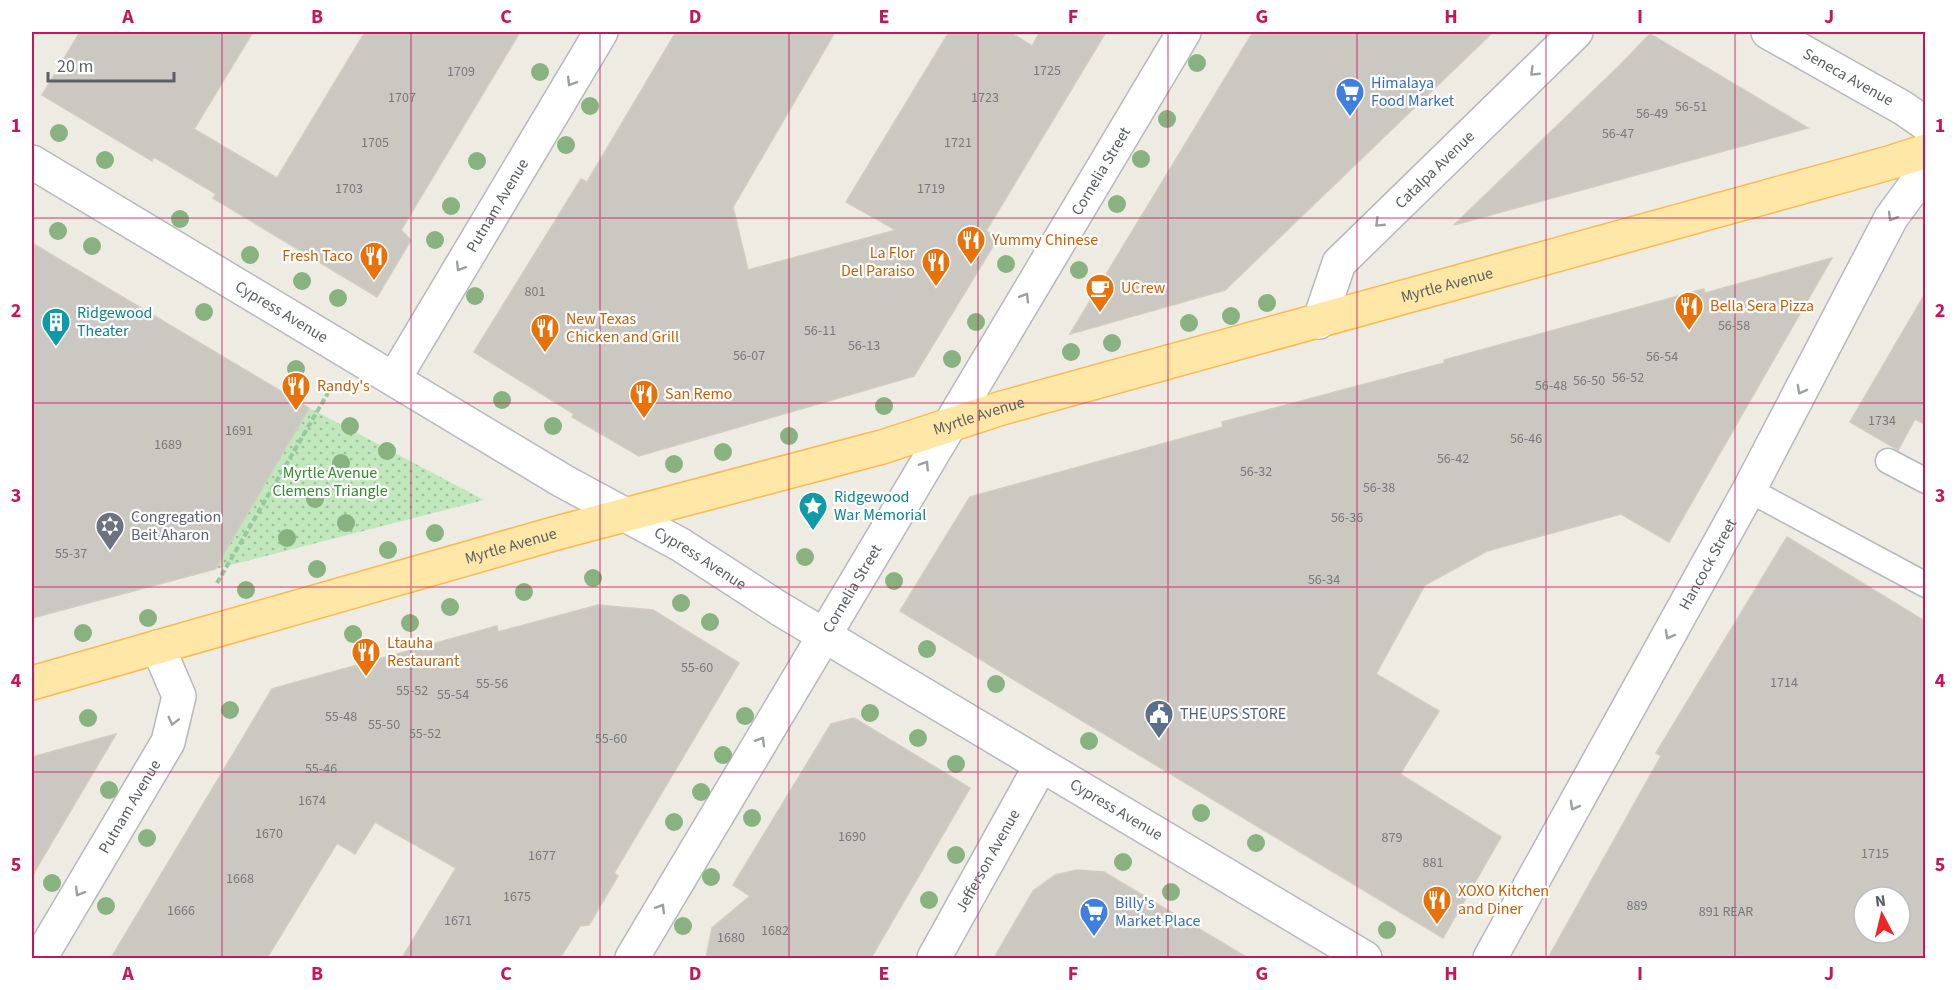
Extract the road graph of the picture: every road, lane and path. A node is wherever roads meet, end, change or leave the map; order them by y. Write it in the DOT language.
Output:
graph roads {
  1 [pos="601,32"];
  2 [pos="1184,32"];
  3 [pos="1576,32"];
  4 [pos="1768,32"];
  5 [pos="1926,124"];
  6 [pos="1926,151"];
  7 [pos="32,162"];
  8 [pos="1926,170"];
  9 [pos="1319,322"];
  10 [pos="394,379"];
  11 [pos="328,393"];
  12 [pos="951,425"];
  13 [pos="1888,461"];
  14 [pos="1926,481"];
  15 [pos="1749,490"];
  16 [pos="626,517"];
  17 [pos="217,583"];
  18 [pos="1926,585"];
  19 [pos="824,635"];
  20 [pos="158,647"];
  21 [pos="32,683"];
  22 [pos="1041,765"];
  23 [pos="40,958"];
  24 [pos="632,958"];
  25 [pos="934,958"];
  26 [pos="1365,958"];
  27 [pos="1490,958"];
  1 -- 10 [label="street, Putnam Avenue, one-way"];
  12 -- 2 [label="street, Cornelia Street, one-way"];
  3 -- 9 [label="street, Catalpa Avenue, one-way"];
  4 -- 5 [label="street, Seneca Avenue"];
  6 -- 9 [label="main road, Myrtle Avenue"];
  7 -- 10 [label="street, Cypress Avenue"];
  8 -- 15 [label="street, Hancock Street, one-way"];
  9 -- 12 [label="main road, Myrtle Avenue"];
  10 -- 16 [label="street, Cypress Avenue"];
  11 -- 17 [label="path"];
  12 -- 16 [label="main road, Myrtle Avenue"];
  19 -- 12 [label="street, Cornelia Street, one-way"];
  13 -- 14 [label="lane"];
  15 -- 18 [label="lane"];
  15 -- 27 [label="street, Hancock Street, one-way"];
  16 -- 19 [label="street, Cypress Avenue"];
  16 -- 20 [label="main road, Myrtle Avenue"];
  19 -- 22 [label="street, Cypress Avenue"];
  24 -- 19 [label="street, Cornelia Street, one-way"];
  20 -- 21 [label="main road, Myrtle Avenue"];
  20 -- 23 [label="street, Putnam Avenue, one-way"];
  22 -- 25 [label="street, Jefferson Avenue"];
  22 -- 26 [label="street, Cypress Avenue"];
}
